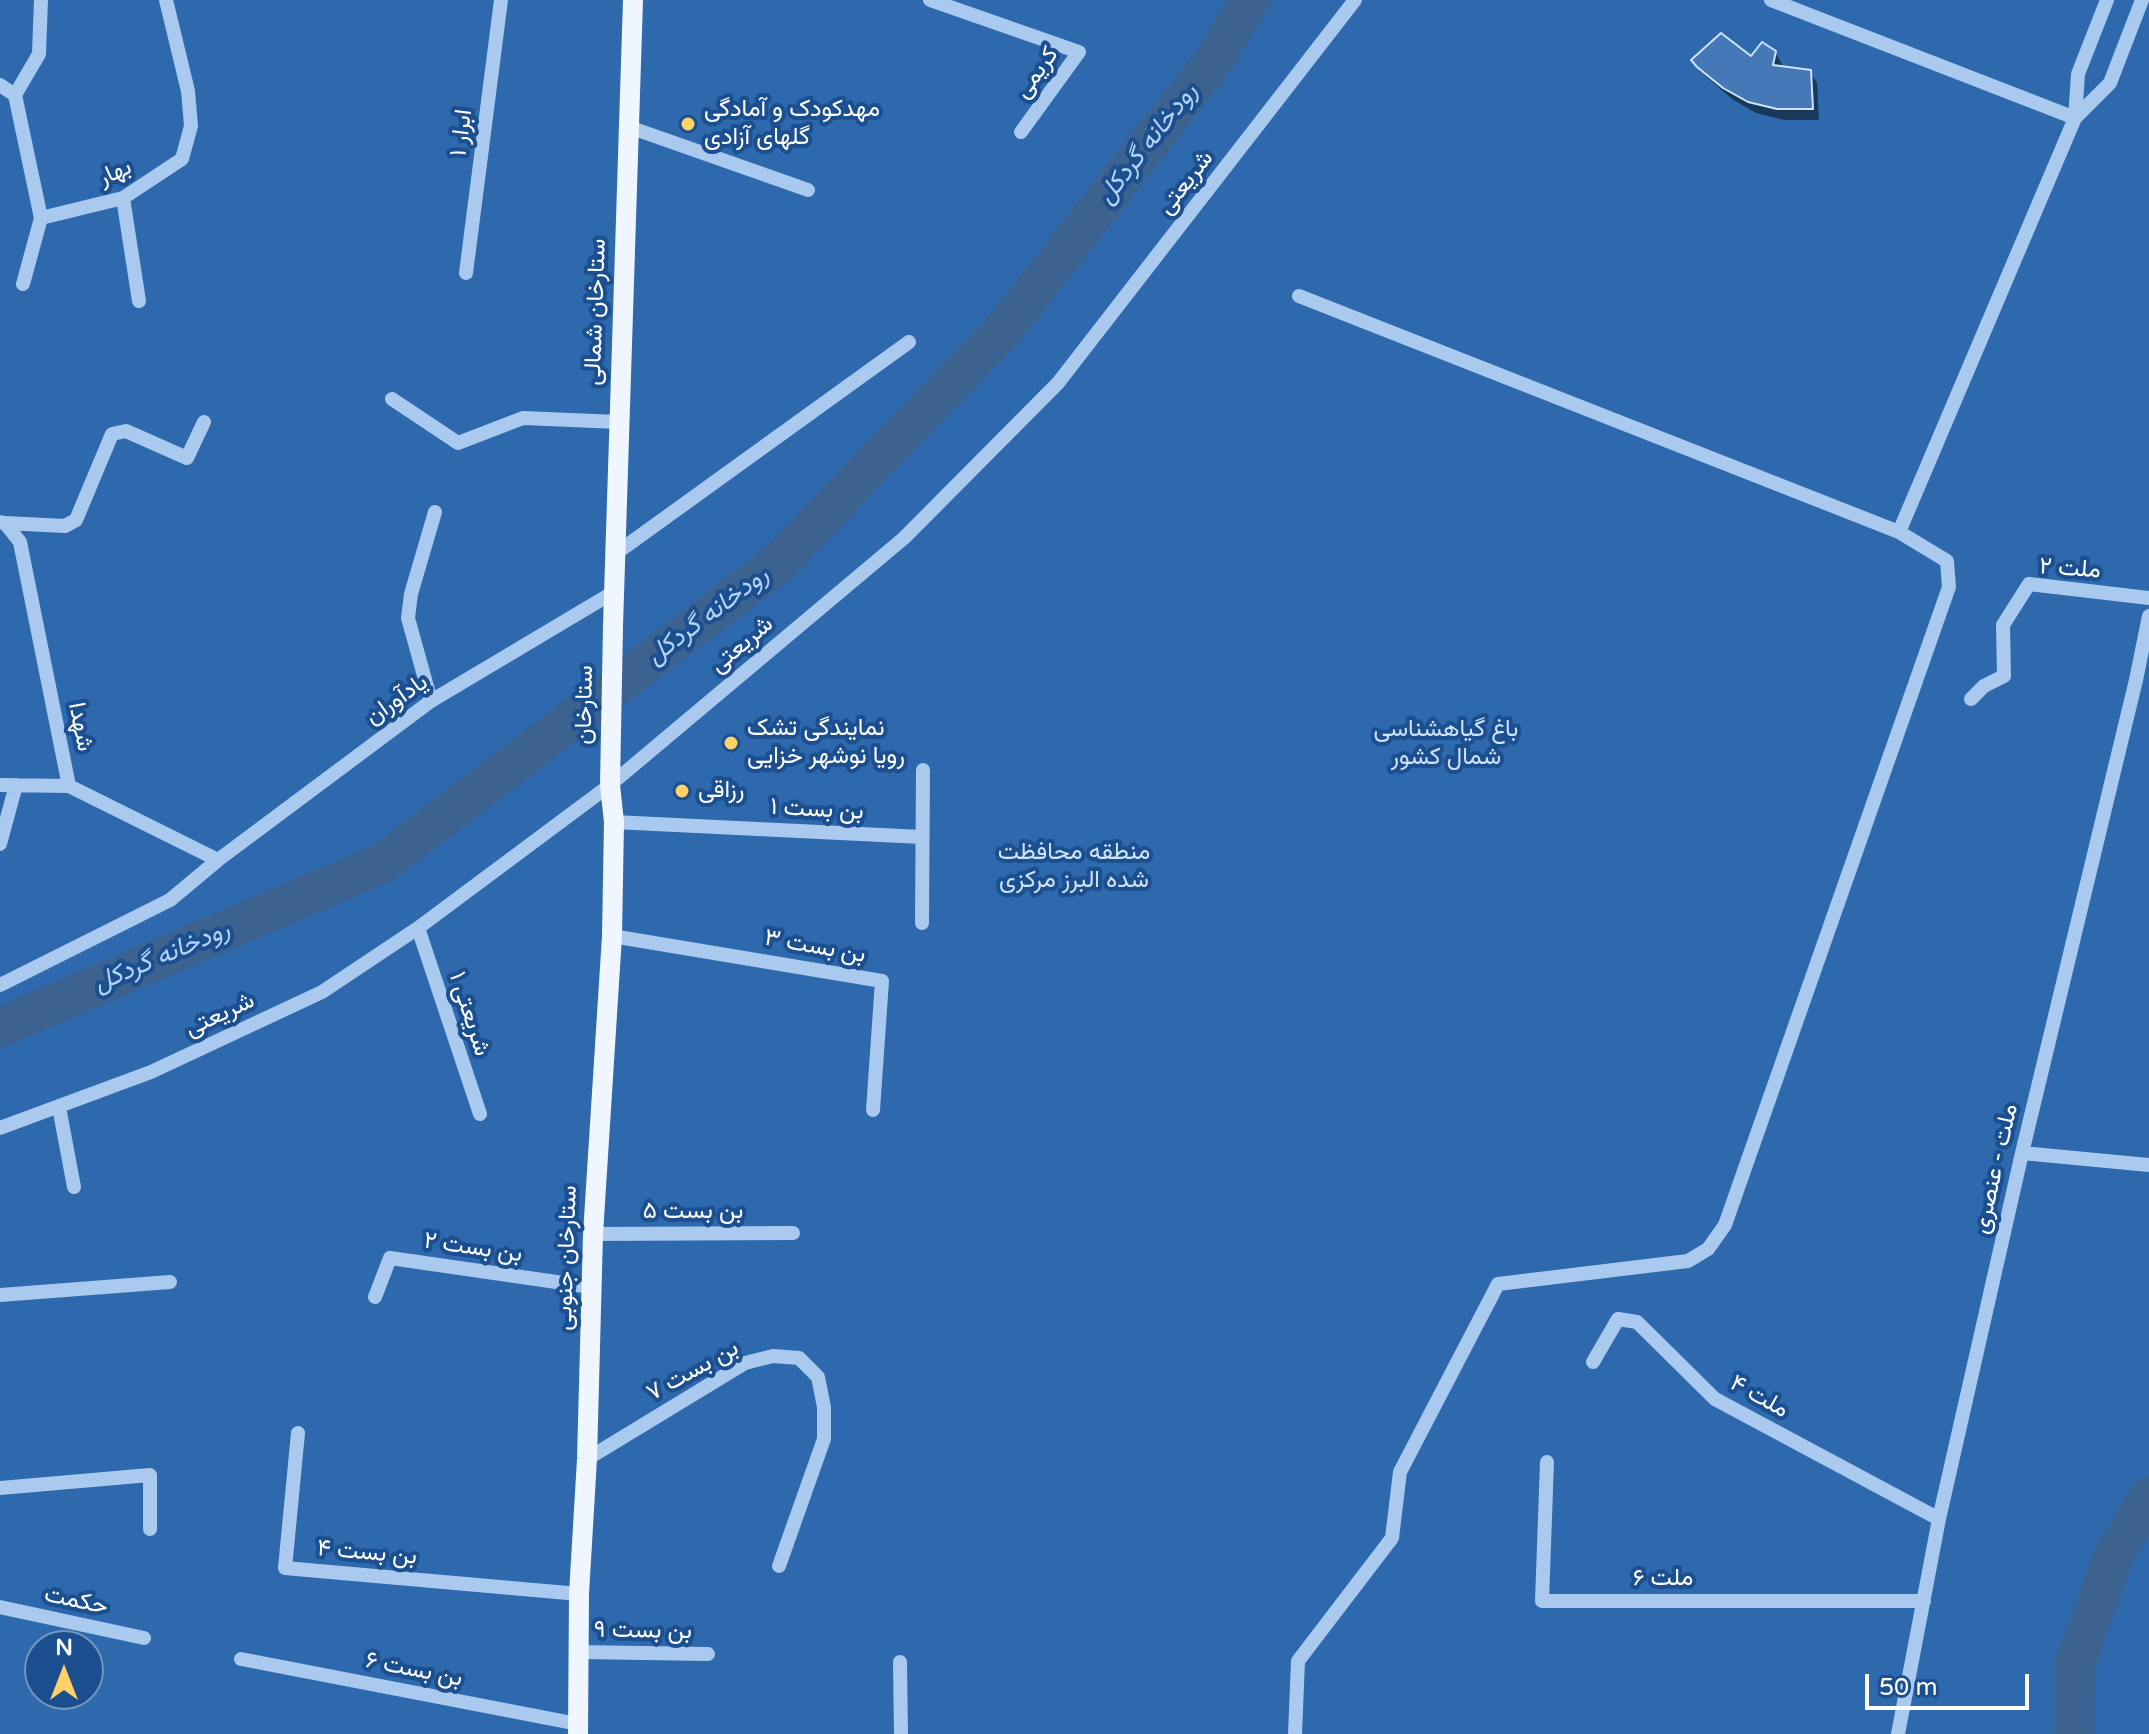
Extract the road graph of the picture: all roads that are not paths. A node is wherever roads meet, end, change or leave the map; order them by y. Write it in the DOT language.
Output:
graph roads {
  1 [pos="41,0"];
  2 [pos="501,0"];
  3 [pos="633,0"];
  4 [pos="930,0"];
  5 [pos="1355,0"];
  6 [pos="2107,0"];
  7 [pos="2142,0"];
  8 [pos="168,1"];
  9 [pos="1779,2"];
  10 [pos="0,85"];
  11 [pos="15,95"];
  12 [pos="2075,118"];
  13 [pos="629,127"];
  14 [pos="1021,132"];
  15 [pos="808,190"];
  16 [pos="123,198"];
  17 [pos="41,218"];
  18 [pos="466,273"];
  19 [pos="23,284"];
  20 [pos="1299,296"];
  21 [pos="139,301"];
  22 [pos="909,342"];
  23 [pos="392,399"];
  24 [pos="204,422"];
  25 [pos="618,422"];
  26 [pos="435,512"];
  27 [pos="3,522"];
  28 [pos="1899,532"];
  29 [pos="615,554"];
  30 [pos="614,592"];
  31 [pos="2149,598"];
  32 [pos="2149,616"];
  33 [pos="613,626"];
  34 [pos="2142,677"];
  35 [pos="1971,699"];
  36 [pos="431,701"];
  37 [pos="923,770"];
  38 [pos="0,785"];
  39 [pos="16,785"];
  40 [pos="610,785"];
  41 [pos="69,786"];
  42 [pos="614,822"];
  43 [pos="922,837"];
  44 [pos="0,844"];
  45 [pos="218,860"];
  46 [pos="922,923"];
  47 [pos="418,928"];
  48 [pos="612,936"];
  49 [pos="0,985"];
  50 [pos="59,1107"];
  51 [pos="873,1110"];
  52 [pos="480,1114"];
  53 [pos="0,1128"];
  54 [pos="2022,1153"];
  55 [pos="2149,1165"];
  56 [pos="74,1187"];
  57 [pos="793,1233"];
  58 [pos="593,1234"];
  59 [pos="170,1282"];
  60 [pos="591,1287"];
  61 [pos="0,1295"];
  62 [pos="375,1297"];
  63 [pos="1593,1362"];
  64 [pos="298,1433"];
  65 [pos="587,1459"];
  66 [pos="1547,1462"];
  67 [pos="0,1488"];
  68 [pos="1939,1519"];
  69 [pos="150,1529"];
  70 [pos="779,1566"];
  71 [pos="579,1594"];
  72 [pos="1924,1601"];
  73 [pos="0,1607"];
  74 [pos="144,1638"];
  75 [pos="578,1652"];
  76 [pos="708,1654"];
  77 [pos="241,1659"];
  78 [pos="900,1662"];
  79 [pos="578,1729"];
  80 [pos="901,1734"];
  81 [pos="1295,1734"];
  82 [pos="1898,1734"];
  1 -- 11 [label="street"];
  2 -- 18 [label="street, ابرار ۱"];
  3 -- 13 [label="main road, ستارخان شمالی"];
  4 -- 14 [label="street, کریمی"];
  5 -- 40 [label="street, شریعتی"];
  6 -- 12 [label="street"];
  7 -- 12 [label="street"];
  8 -- 16 [label="street, بهار"];
  9 -- 12 [label="street"];
  10 -- 11 [label="street"];
  11 -- 17 [label="street"];
  12 -- 28 [label="street"];
  13 -- 15 [label="street"];
  13 -- 25 [label="main road, ستارخان شمالی"];
  16 -- 17 [label="street, بهار"];
  16 -- 21 [label="street"];
  17 -- 19 [label="street"];
  20 -- 28 [label="street"];
  22 -- 29 [label="street"];
  23 -- 25 [label="street"];
  24 -- 27 [label="street"];
  25 -- 29 [label="main road, ستارخان شمالی"];
  26 -- 36 [label="street"];
  27 -- 41 [label="street, شهدا"];
  28 -- 81 [label="street"];
  29 -- 30 [label="main road, ستارخان شمالی"];
  30 -- 33 [label="main road, ستارخان شمالی"];
  30 -- 36 [label="street, یادآوران"];
  31 -- 35 [label="street, ملت ۲"];
  32 -- 34 [label="street, ملت - عنصری"];
  33 -- 40 [label="main road, ستارخان"];
  34 -- 54 [label="street, ملت - عنصری"];
  36 -- 45 [label="street, یادآوران"];
  37 -- 43 [label="street"];
  38 -- 39 [label="street"];
  39 -- 41 [label="street"];
  39 -- 44 [label="street"];
  40 -- 42 [label="main road, ستارخان جنوبی"];
  40 -- 47 [label="street, شریعتی"];
  41 -- 45 [label="street, شهدا"];
  42 -- 43 [label="street, بن بست ۱"];
  42 -- 48 [label="main road, ستارخان جنوبی"];
  43 -- 46 [label="street"];
  45 -- 49 [label="street, یادآوران"];
  47 -- 50 [label="street, شریعتی"];
  47 -- 52 [label="street, شریعتی ۱"];
  48 -- 51 [label="street, بن بست ۳"];
  48 -- 58 [label="main road, ستارخان جنوبی"];
  50 -- 53 [label="street, شریعتی"];
  50 -- 56 [label="street"];
  54 -- 55 [label="street"];
  54 -- 68 [label="street, ملت - عنصری"];
  57 -- 58 [label="street, بن بست ۵"];
  58 -- 60 [label="main road, ستارخان جنوبی"];
  59 -- 61 [label="street"];
  60 -- 62 [label="street, بن بست ۲"];
  60 -- 65 [label="main road, ستارخان جنوبی"];
  63 -- 68 [label="street, ملت ۴"];
  64 -- 71 [label="street, بن بست ۴"];
  65 -- 70 [label="street, بن بست ۷"];
  65 -- 71 [label="main road, ستارخان جنوبی"];
  66 -- 72 [label="street, ملت ۶"];
  67 -- 69 [label="street"];
  68 -- 72 [label="street, ملت - عنصری"];
  71 -- 75 [label="main road, ستارخان جنوبی"];
  72 -- 82 [label="street, ملت - عنصری"];
  73 -- 74 [label="street, حکمت"];
  75 -- 76 [label="street, بن بست ۹"];
  75 -- 79 [label="main road, ستارخان جنوبی"];
  77 -- 79 [label="street, بن بست ۶"];
  78 -- 80 [label="street"];
}
